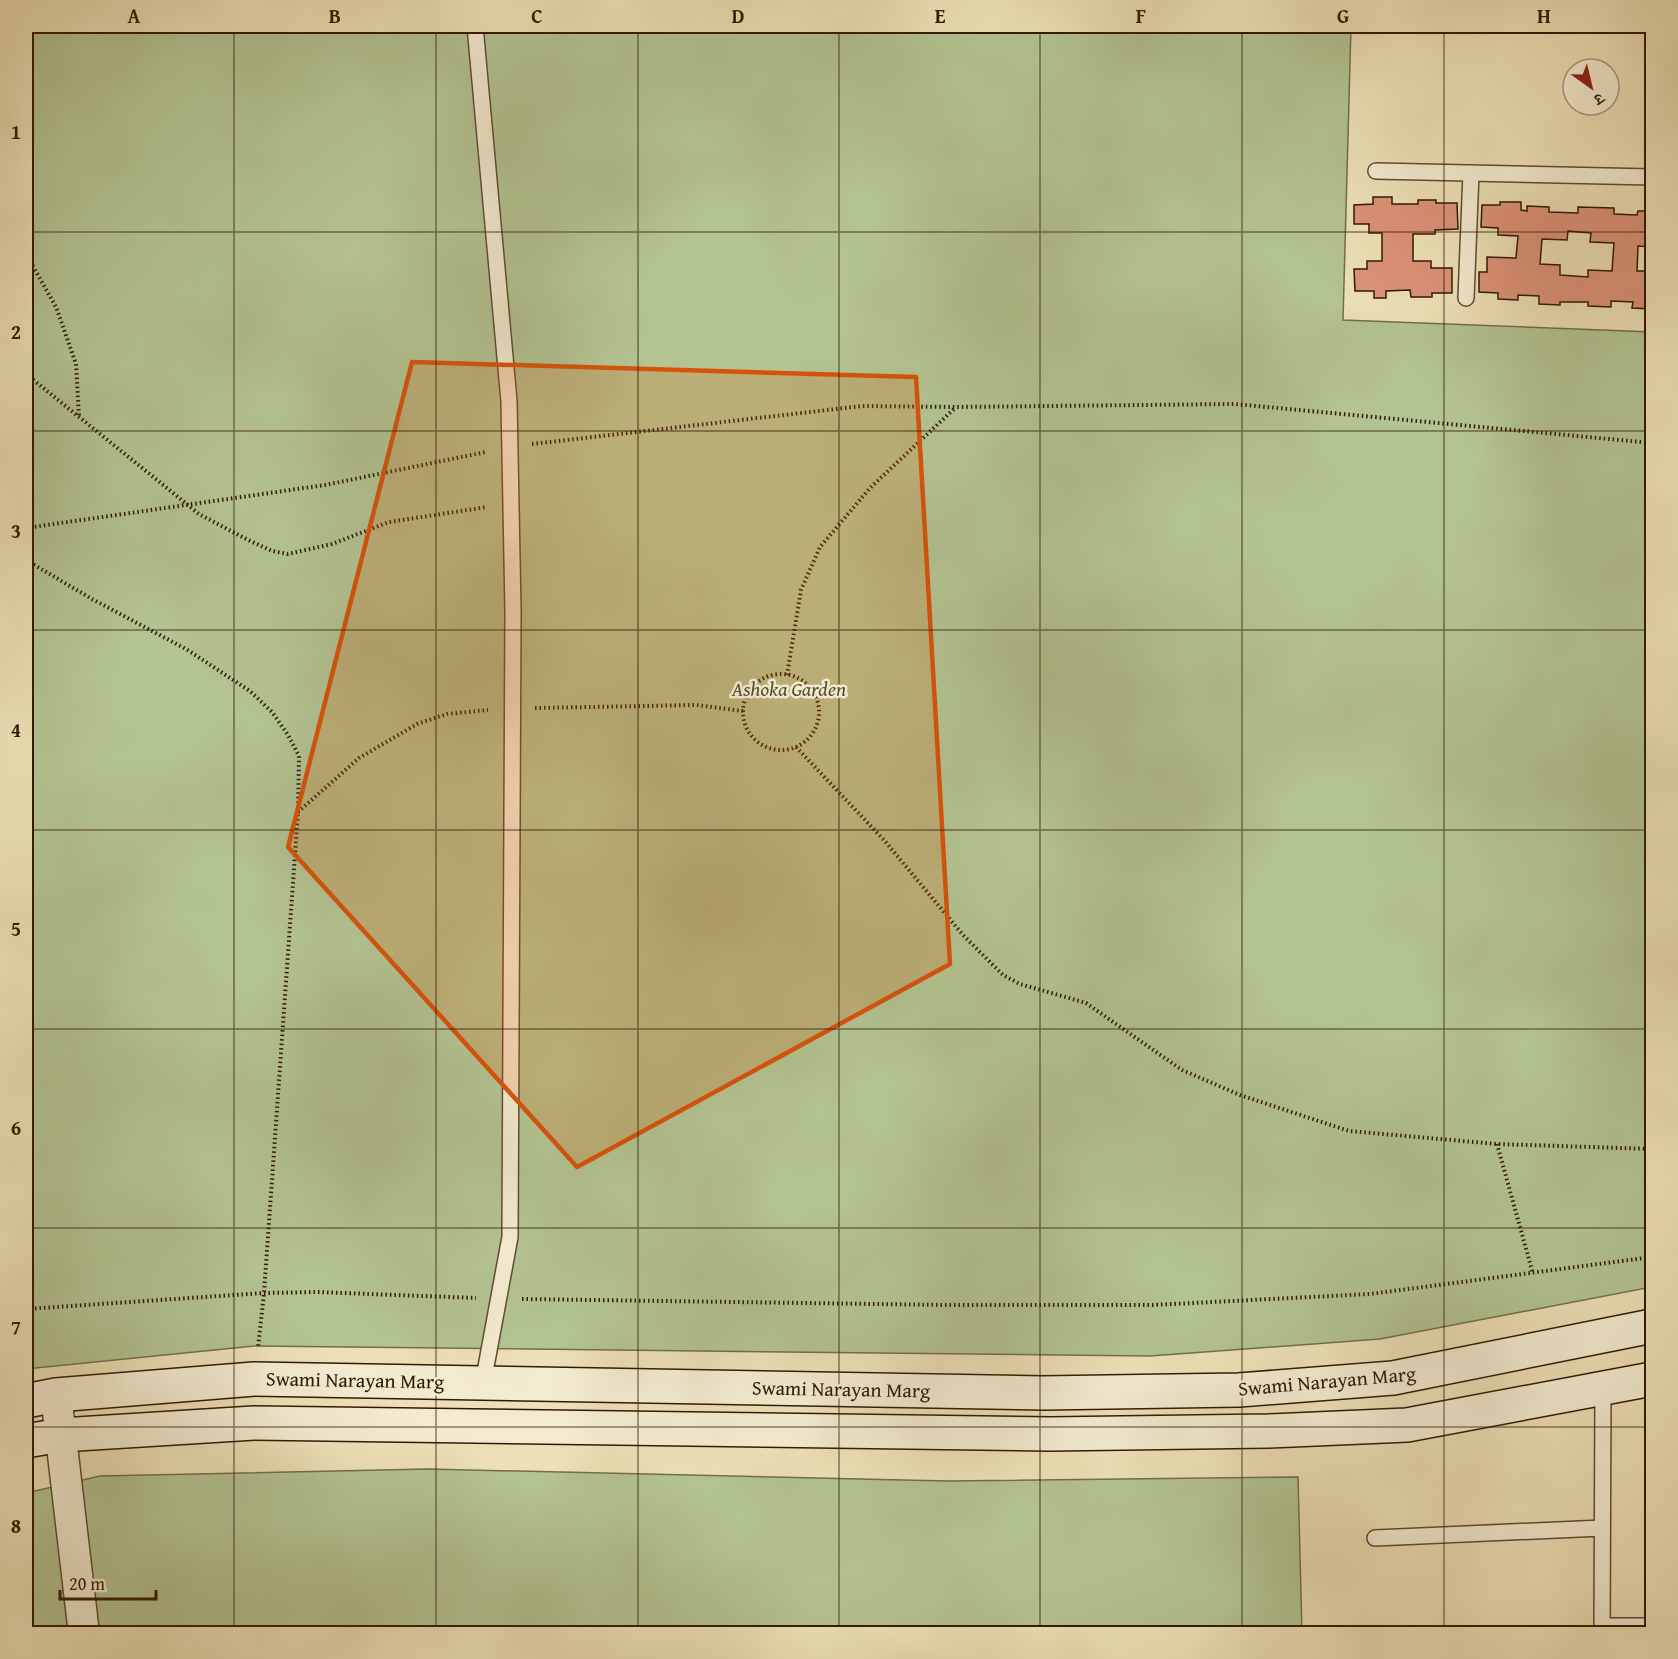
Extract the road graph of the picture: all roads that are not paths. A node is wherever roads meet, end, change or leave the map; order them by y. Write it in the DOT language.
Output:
graph roads {
  1 [pos="475,26"];
  2 [pos="1377,171"];
  3 [pos="1471,173"];
  4 [pos="1653,177"];
  5 [pos="1466,298"];
  6 [pos="1653,1326"];
  7 [pos="1653,1379"];
  8 [pos="483,1383"];
  9 [pos="1603,1388"];
  10 [pos="41,1398"];
  11 [pos="61,1435"];
  12 [pos="26,1442"];
  13 [pos="1602,1528"];
  14 [pos="1375,1538"];
  15 [pos="1653,1626"];
  16 [pos="1602,1630"];
  17 [pos="84,1634"];
  1 -- 8 [label="lane"];
  2 -- 3 [label="lane"];
  3 -- 4 [label="lane"];
  3 -- 5 [label="lane"];
  6 -- 8 [label="main road, Swami Narayan Marg"];
  7 -- 9 [label="main road"];
  8 -- 10 [label="main road, Swami Narayan Marg"];
  9 -- 11 [label="main road"];
  9 -- 13 [label="lane"];
  10 -- 11 [label="street"];
  11 -- 12 [label="main road"];
  11 -- 17 [label="street"];
  13 -- 14 [label="lane"];
  13 -- 16 [label="lane"];
  15 -- 16 [label="lane"];
}
